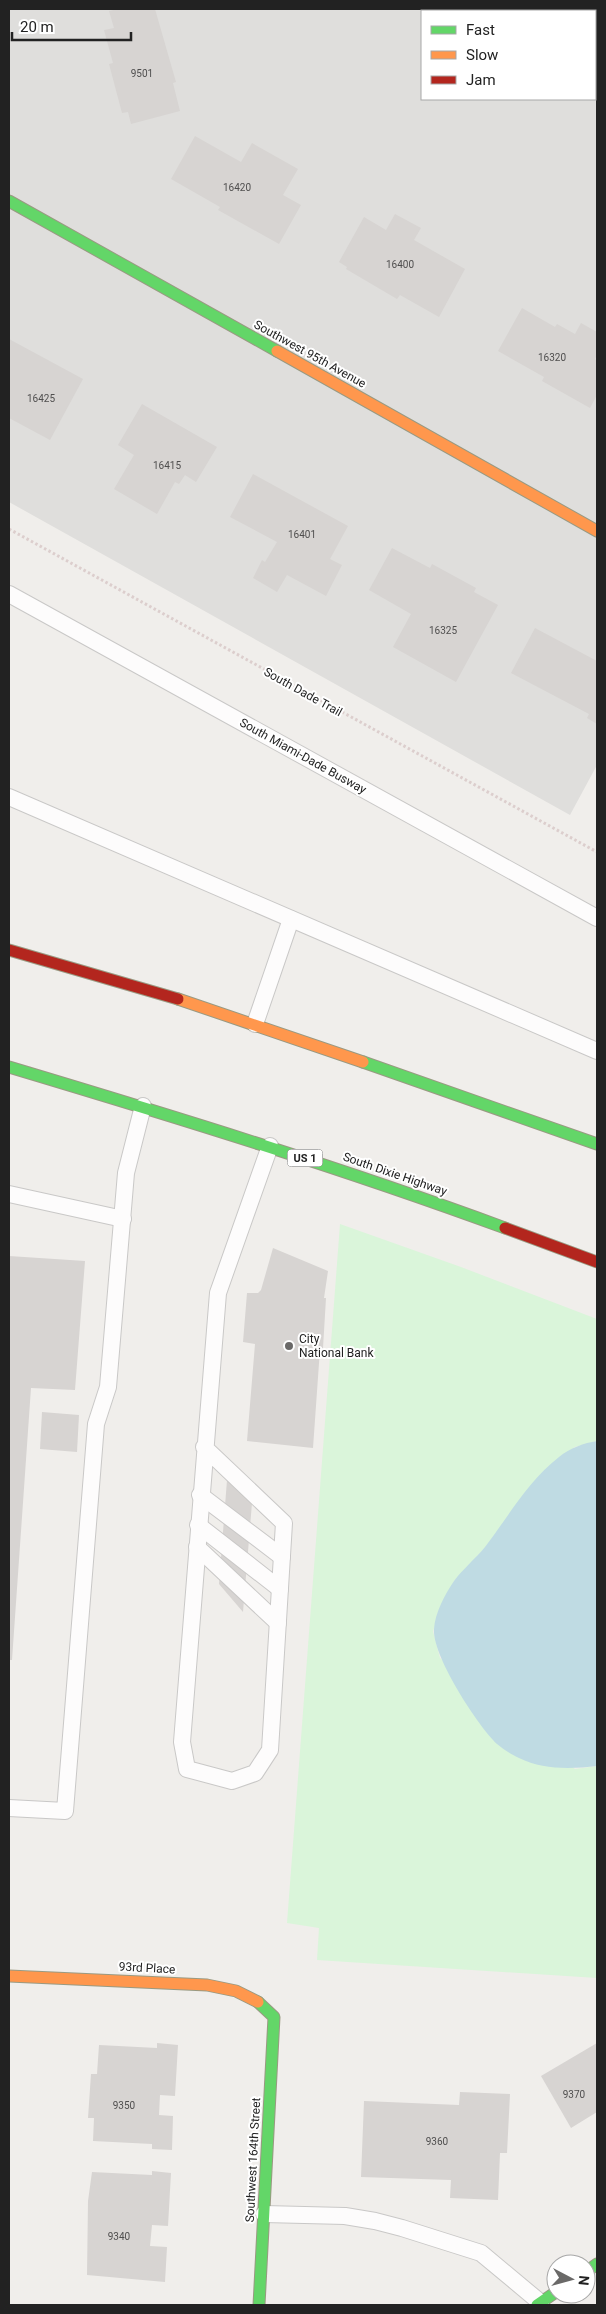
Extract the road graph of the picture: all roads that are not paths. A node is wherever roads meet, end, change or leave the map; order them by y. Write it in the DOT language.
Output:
graph roads {
  1 [pos="9,201"];
  2 [pos="597,531"];
  3 [pos="9,594"];
  4 [pos="9,797"];
  5 [pos="597,918"];
  6 [pos="291,919"];
  7 [pos="9,950"];
  8 [pos="255,1024"];
  9 [pos="597,1050"];
  10 [pos="9,1067"];
  11 [pos="143,1106"];
  12 [pos="597,1144"];
  13 [pos="270,1146"];
  14 [pos="9,1194"];
  15 [pos="123,1219"];
  16 [pos="597,1262"];
  17 [pos="204,1447"];
  18 [pos="200,1495"];
  19 [pos="198,1525"];
  20 [pos="197,1546"];
  21 [pos="282,1557"];
  22 [pos="280,1589"];
  23 [pos="278,1623"];
  24 [pos="9,1808"];
  25 [pos="9,1976"];
  26 [pos="274,2017"];
  27 [pos="264,2214"];
  28 [pos="539,2304"];
  29 [pos="259,2305"];
  1 -- 2 [label="main road, Southwest 95th Avenue"];
  3 -- 5 [label="lane, South Miami-Dade Busway"];
  4 -- 6 [label="lane"];
  6 -- 8 [label="lane"];
  6 -- 9 [label="lane"];
  7 -- 8 [label="main road"];
  8 -- 12 [label="main road"];
  10 -- 11 [label="main road, South Dixie Highway / US 1"];
  11 -- 13 [label="main road, South Dixie Highway / US 1"];
  11 -- 15 [label="lane"];
  13 -- 16 [label="main road, South Dixie Highway / US 1"];
  13 -- 17 [label="lane"];
  14 -- 15 [label="lane"];
  15 -- 24 [label="lane"];
  17 -- 18 [label="lane"];
  17 -- 21 [label="lane"];
  18 -- 19 [label="lane"];
  18 -- 21 [label="lane"];
  19 -- 20 [label="lane"];
  19 -- 22 [label="lane"];
  20 -- 23 [label="lane"];
  20 -- 23 [label="lane"];
  21 -- 22 [label="lane"];
  22 -- 23 [label="lane"];
  25 -- 26 [label="main road, 93rd Place"];
  26 -- 27 [label="main road, Southwest 164th Street"];
  27 -- 28 [label="lane"];
  27 -- 29 [label="main road, Southwest 164th Street"];
}
